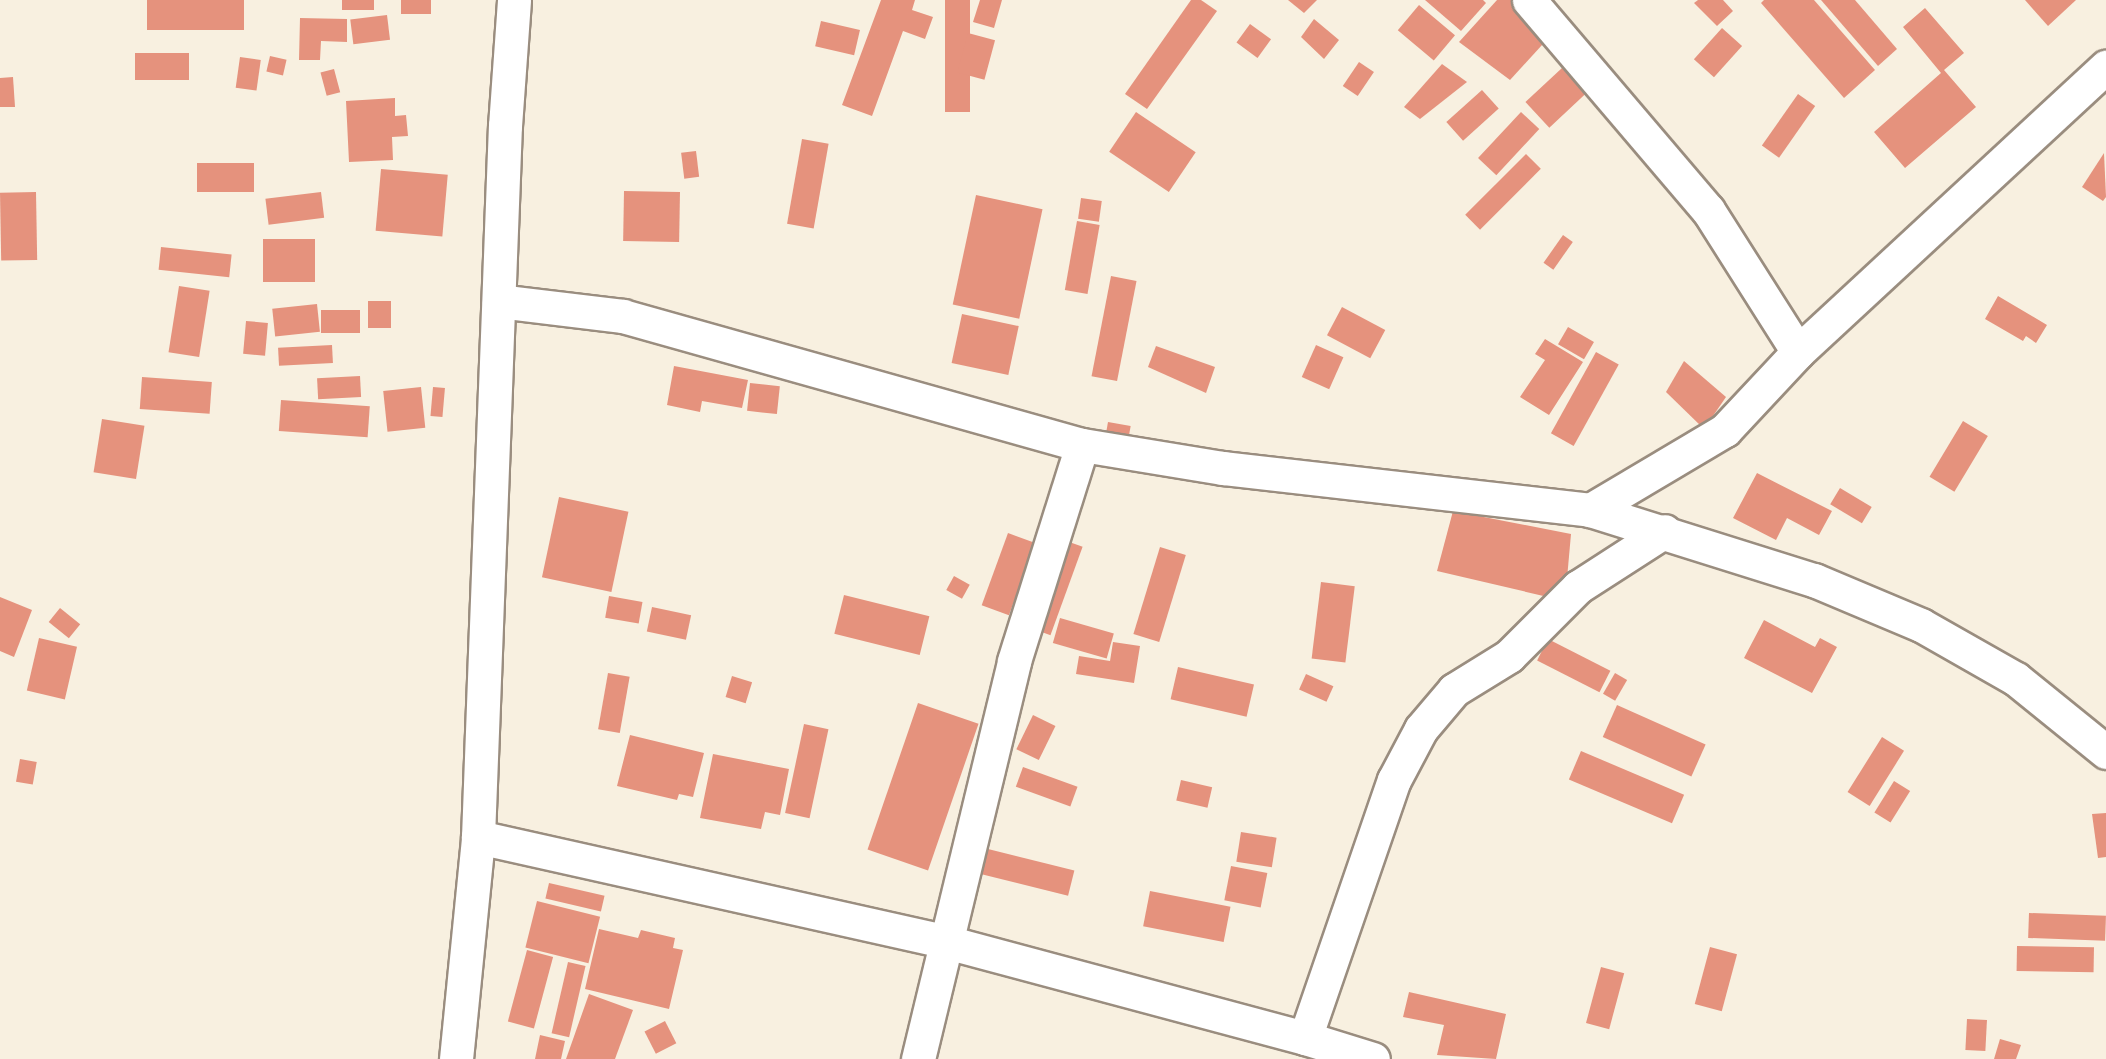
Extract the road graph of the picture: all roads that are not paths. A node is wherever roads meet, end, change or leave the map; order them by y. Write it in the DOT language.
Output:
graph roads {
  1 [pos="514,0"];
  2 [pos="1529,0"];
  3 [pos="2106,67"];
  4 [pos="499,301"];
  5 [pos="1798,352"];
  6 [pos="1082,445"];
  7 [pos="1590,510"];
  8 [pos="1665,531"];
  9 [pos="2106,752"];
  10 [pos="478,837"];
  11 [pos="943,941"];
  12 [pos="1305,1038"];
  13 [pos="456,1059"];
  14 [pos="918,1059"];
  15 [pos="1373,1059"];
  1 -- 4 [label="street"];
  2 -- 5 [label="street"];
  3 -- 5 [label="street"];
  4 -- 6 [label="street"];
  4 -- 10 [label="street"];
  5 -- 7 [label="street"];
  6 -- 7 [label="street"];
  6 -- 11 [label="street"];
  7 -- 8 [label="street"];
  8 -- 9 [label="street"];
  8 -- 12 [label="street"];
  10 -- 11 [label="street"];
  10 -- 13 [label="street"];
  11 -- 12 [label="street"];
  11 -- 14 [label="street"];
  12 -- 15 [label="street"];
}
